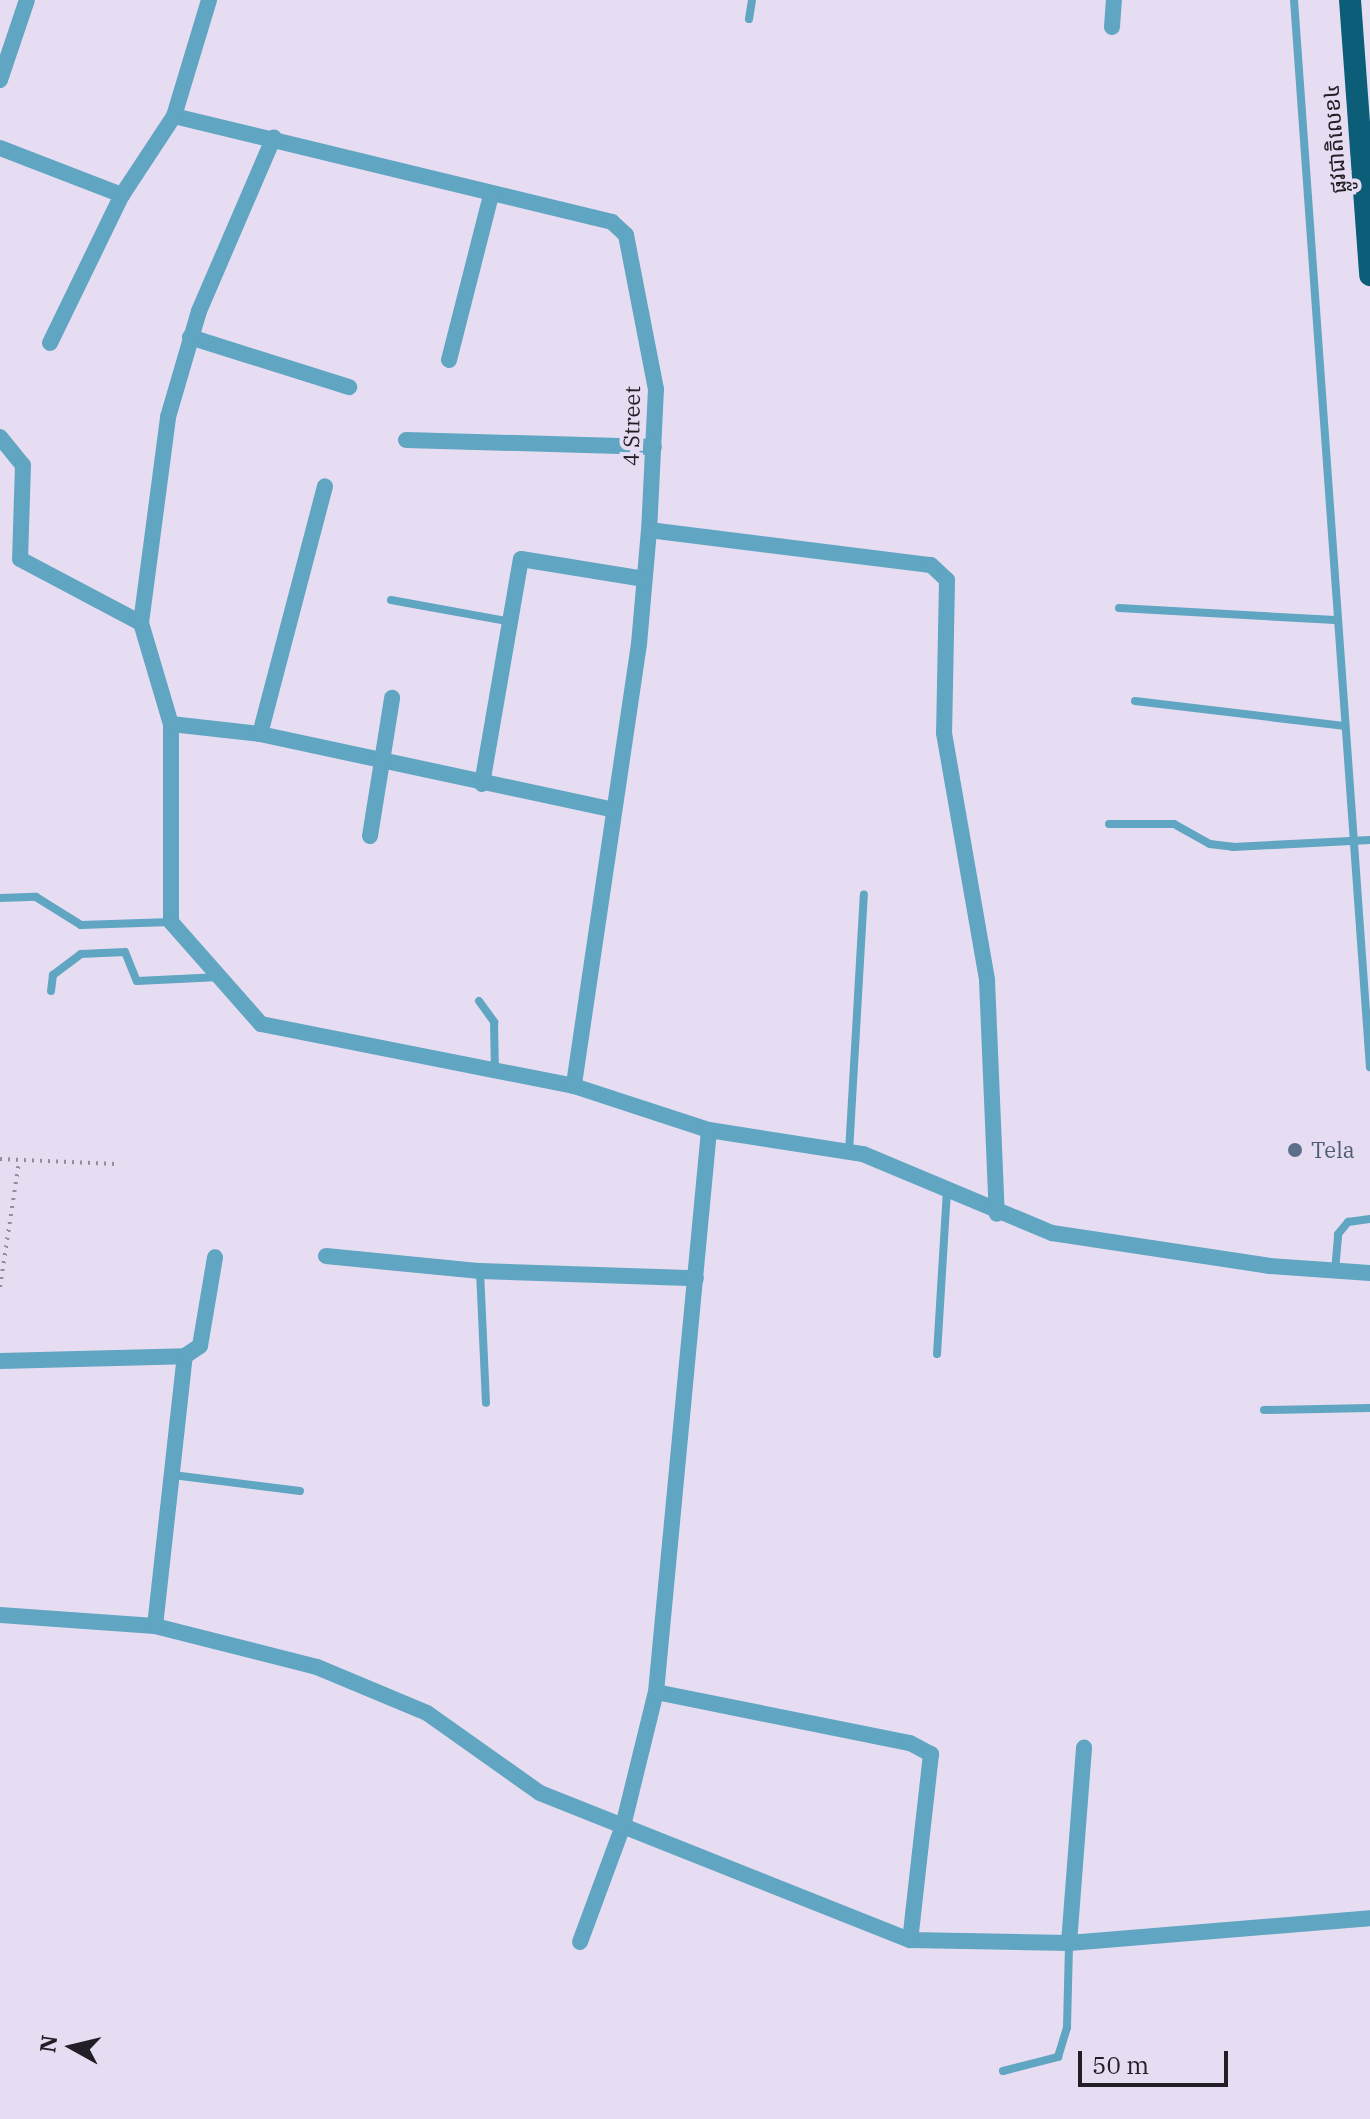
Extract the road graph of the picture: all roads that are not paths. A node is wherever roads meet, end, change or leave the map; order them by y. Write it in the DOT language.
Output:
graph roads {
  1 [pos="27,0"];
  2 [pos="209,0"];
  3 [pos="752,0"];
  4 [pos="1114,0"];
  5 [pos="1294,0"];
  6 [pos="1350,0"];
  7 [pos="749,19"];
  8 [pos="1112,27"];
  9 [pos="0,80"];
  10 [pos="174,116"];
  11 [pos="274,137"];
  12 [pos="0,148"];
  13 [pos="122,195"];
  14 [pos="491,195"];
  15 [pos="1370,275"];
  16 [pos="190,337"];
  17 [pos="50,343"];
  18 [pos="449,360"];
  19 [pos="349,387"];
  20 [pos="0,437"];
  21 [pos="406,440"];
  22 [pos="654,447"];
  23 [pos="325,486"];
  24 [pos="649,530"];
  25 [pos="644,579"];
  26 [pos="391,600"];
  27 [pos="1119,608"];
  28 [pos="1335,620"];
  29 [pos="507,621"];
  30 [pos="141,623"];
  31 [pos="392,698"];
  32 [pos="1135,701"];
  33 [pos="171,724"];
  34 [pos="1344,726"];
  35 [pos="260,734"];
  36 [pos="383,766"];
  37 [pos="482,784"];
  38 [pos="611,809"];
  39 [pos="1109,824"];
  40 [pos="370,836"];
  41 [pos="1370,840"];
  42 [pos="1351,841"];
  43 [pos="864,894"];
  44 [pos="0,898"];
  45 [pos="171,922"];
  46 [pos="221,977"];
  47 [pos="51,991"];
  48 [pos="479,1001"];
  49 [pos="1370,1067"];
  50 [pos="495,1074"];
  51 [pos="574,1086"];
  52 [pos="709,1130"];
  53 [pos="849,1153"];
  54 [pos="947,1188"];
  55 [pos="997,1214"];
  56 [pos="1370,1219"];
  57 [pos="326,1256"];
  58 [pos="215,1257"];
  59 [pos="480,1271"];
  60 [pos="1335,1272"];
  61 [pos="1370,1273"];
  62 [pos="696,1278"];
  63 [pos="937,1354"];
  64 [pos="185,1356"];
  65 [pos="0,1361"];
  66 [pos="486,1403"];
  67 [pos="1370,1408"];
  68 [pos="1264,1410"];
  69 [pos="173,1475"];
  70 [pos="300,1491"];
  71 [pos="0,1615"];
  72 [pos="155,1626"];
  73 [pos="656,1692"];
  74 [pos="1084,1748"];
  75 [pos="623,1826"];
  76 [pos="1370,1918"];
  77 [pos="910,1940"];
  78 [pos="580,1942"];
  79 [pos="1069,1943"];
  80 [pos="1003,2071"];
  1 -- 9 [label="street"];
  2 -- 10 [label="street"];
  3 -- 7 [label="lane"];
  4 -- 8 [label="street"];
  5 -- 28 [label="lane"];
  6 -- 15 [label="highway, ផ្លូវជាតិលេខ៤"];
  10 -- 11 [label="street, 4 Street"];
  10 -- 13 [label="street"];
  11 -- 14 [label="street, 4 Street"];
  11 -- 16 [label="street"];
  12 -- 13 [label="street"];
  13 -- 17 [label="street"];
  14 -- 18 [label="street"];
  14 -- 22 [label="street, 4 Street"];
  16 -- 19 [label="street"];
  16 -- 30 [label="street"];
  20 -- 30 [label="street"];
  21 -- 22 [label="street"];
  22 -- 24 [label="street, 4 Street"];
  23 -- 35 [label="street"];
  24 -- 25 [label="street, 4 Street"];
  24 -- 55 [label="street"];
  25 -- 29 [label="street"];
  25 -- 38 [label="street, 4 Street"];
  26 -- 29 [label="lane"];
  27 -- 28 [label="lane"];
  28 -- 34 [label="lane"];
  29 -- 37 [label="street"];
  30 -- 33 [label="street"];
  31 -- 36 [label="street"];
  32 -- 34 [label="lane"];
  33 -- 35 [label="street"];
  33 -- 45 [label="street"];
  34 -- 42 [label="lane"];
  35 -- 36 [label="street"];
  36 -- 37 [label="street"];
  36 -- 40 [label="street"];
  37 -- 38 [label="street"];
  38 -- 51 [label="street, 4 Street"];
  39 -- 42 [label="lane"];
  41 -- 42 [label="lane"];
  42 -- 49 [label="lane"];
  43 -- 53 [label="lane"];
  44 -- 45 [label="lane"];
  45 -- 46 [label="street"];
  46 -- 47 [label="lane"];
  46 -- 50 [label="street"];
  48 -- 50 [label="lane"];
  50 -- 51 [label="street"];
  51 -- 52 [label="street"];
  52 -- 53 [label="street"];
  52 -- 62 [label="street"];
  53 -- 54 [label="street"];
  54 -- 55 [label="street"];
  54 -- 63 [label="lane"];
  55 -- 60 [label="street"];
  56 -- 60 [label="lane"];
  57 -- 59 [label="street"];
  58 -- 64 [label="street"];
  59 -- 62 [label="street"];
  59 -- 66 [label="lane"];
  60 -- 61 [label="street"];
  62 -- 73 [label="street"];
  64 -- 65 [label="street"];
  64 -- 69 [label="street"];
  67 -- 68 [label="lane"];
  69 -- 70 [label="lane"];
  69 -- 72 [label="street"];
  71 -- 72 [label="street"];
  72 -- 75 [label="street"];
  73 -- 75 [label="street"];
  73 -- 77 [label="street"];
  74 -- 79 [label="street"];
  75 -- 77 [label="street"];
  75 -- 78 [label="street"];
  76 -- 79 [label="street"];
  77 -- 79 [label="street"];
  79 -- 80 [label="lane"];
}
